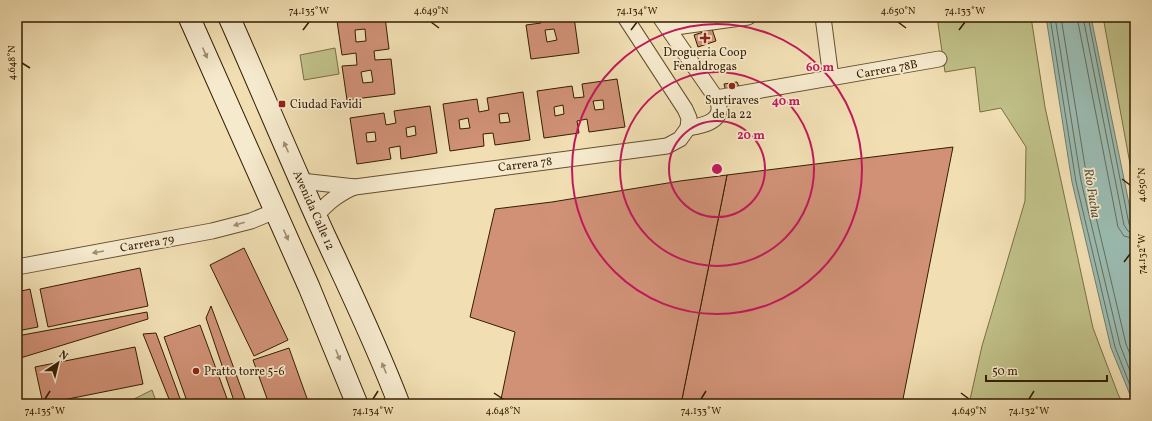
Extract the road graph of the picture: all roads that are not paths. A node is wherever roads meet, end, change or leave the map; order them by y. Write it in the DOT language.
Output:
graph roads {
  1 [pos="189,17"];
  2 [pos="229,17"];
  3 [pos="625,17"];
  4 [pos="748,17"];
  5 [pos="822,17"];
  6 [pos="664,23"];
  7 [pos="939,59"];
  8 [pos="832,78"];
  9 [pos="716,98"];
  10 [pos="688,128"];
  11 [pos="301,181"];
  12 [pos="355,187"];
  13 [pos="275,210"];
  14 [pos="316,216"];
  15 [pos="17,267"];
  16 [pos="357,404"];
  17 [pos="399,404"];
  1 -- 13 [label="main road, one-way"];
  11 -- 2 [label="main road, Avenida Calle 12, one-way"];
  3 -- 10 [label="street"];
  4 -- 6 [label="street"];
  5 -- 8 [label="street"];
  6 -- 9 [label="street"];
  7 -- 8 [label="street, Carrera 78B"];
  8 -- 9 [label="street, Carrera 78B"];
  9 -- 10 [label="street"];
  10 -- 12 [label="street, Carrera 78"];
  11 -- 12 [label="street, Carrera 78"];
  11 -- 14 [label="main road, Avenida Calle 12"];
  12 -- 14 [label="street, Carrera 78"];
  13 -- 15 [label="street, Carrera 79, one-way"];
  13 -- 16 [label="main road, one-way"];
  17 -- 14 [label="main road, Avenida Calle 12, one-way"];
}
